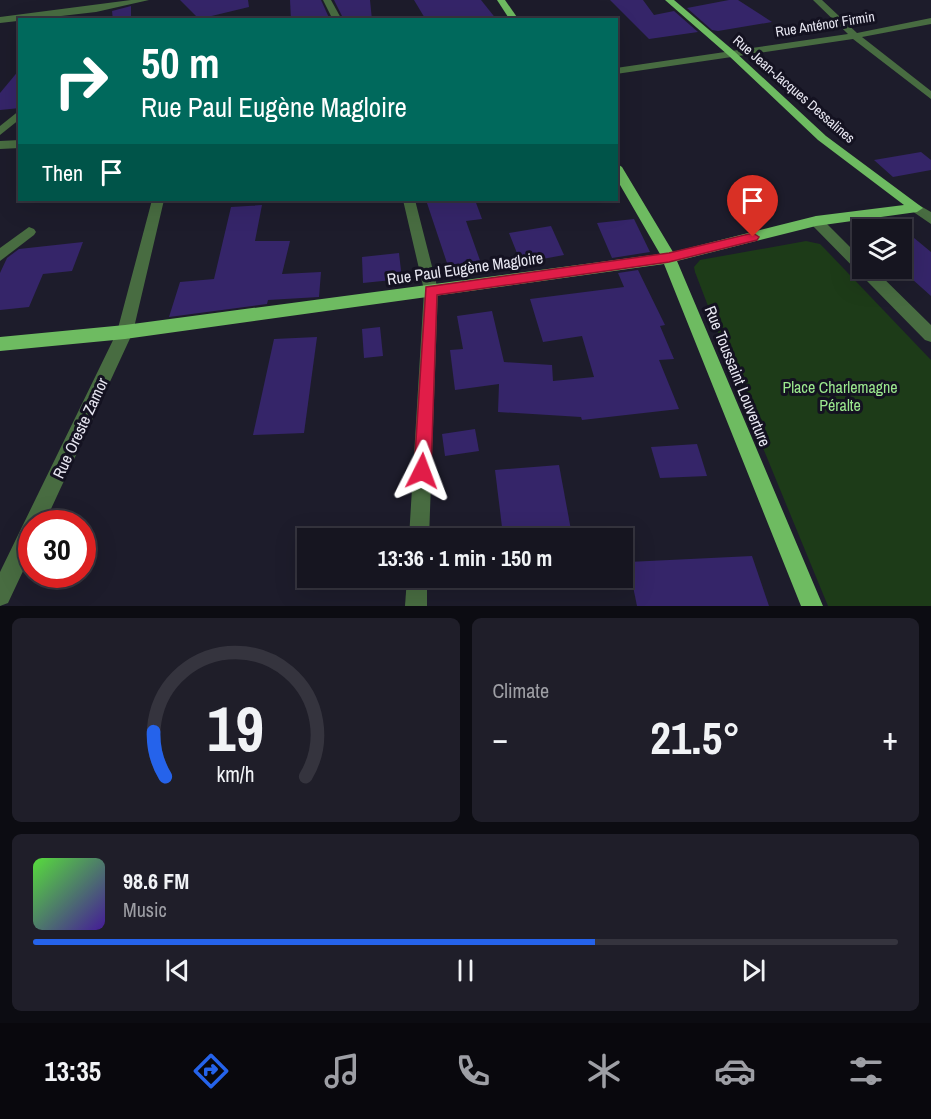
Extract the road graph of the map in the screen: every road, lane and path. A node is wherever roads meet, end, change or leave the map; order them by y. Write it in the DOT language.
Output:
graph roads {
  1 [pos="145,0"];
  2 [pos="327,0"];
  3 [pos="501,0"];
  4 [pos="669,0"];
  5 [pos="817,0"];
  6 [pos="96,4"];
  7 [pos="337,18"];
  8 [pos="514,18"];
  9 [pos="0,20"];
  10 [pos="931,21"];
  11 [pos="855,36"];
  12 [pos="731,53"];
  13 [pos="618,71"];
  14 [pos="931,96"];
  15 [pos="18,115"];
  16 [pos="0,132"];
  17 [pos="18,144"];
  18 [pos="0,145"];
  19 [pos="618,170"];
  20 [pos="158,201"];
  21 [pos="409,201"];
  22 [pos="924,209"];
  23 [pos="931,219"];
  24 [pos="816,222"];
  25 [pos="29,232"];
  26 [pos="0,256"];
  27 [pos="852,257"];
  28 [pos="669,258"];
  29 [pos="874,279"];
  30 [pos="431,290"];
  31 [pos="125,332"];
  32 [pos="931,334"];
  33 [pos="0,344"];
  34 [pos="41,510"];
  35 [pos="419,528"];
  36 [pos="18,558"];
  37 [pos="417,588"];
  38 [pos="0,595"];
  39 [pos="416,606"];
  40 [pos="812,606"];
  1 -- 6 [label="street"];
  2 -- 7 [label="street"];
  3 -- 8 [label="main road"];
  4 -- 12 [label="main road, Rue Jean-Jacques Dessalines"];
  5 -- 11 [label="street"];
  6 -- 9 [label="street"];
  10 -- 11 [label="street, Rue Anténor Firmin"];
  11 -- 12 [label="street, Rue Anténor Firmin"];
  11 -- 14 [label="street"];
  12 -- 13 [label="street, Rue Anténor Firmin"];
  12 -- 22 [label="main road, Rue Jean-Jacques Dessalines"];
  15 -- 16 [label="street"];
  17 -- 18 [label="street"];
  19 -- 28 [label="main road, Rue Toussaint Louverture"];
  20 -- 31 [label="street, Rue Oreste Zamor"];
  21 -- 30 [label="street"];
  22 -- 23 [label="street, Rue Jean-Jacques Dessalines"];
  22 -- 24 [label="main road, Rue Paul Eugène Magloire"];
  24 -- 27 [label="street"];
  24 -- 28 [label="main road, Rue Paul Eugène Magloire"];
  25 -- 26 [label="street"];
  28 -- 30 [label="main road, Rue Paul Eugène Magloire"];
  28 -- 40 [label="main road, Rue Toussaint Louverture"];
  29 -- 32 [label="street"];
  30 -- 31 [label="main road, Rue Paul Eugène Magloire"];
  30 -- 35 [label="street"];
  31 -- 33 [label="main road, Rue Paul Eugène Magloire"];
  31 -- 34 [label="street, Rue Oreste Zamor"];
  36 -- 38 [label="street"];
  37 -- 39 [label="street"];
}
